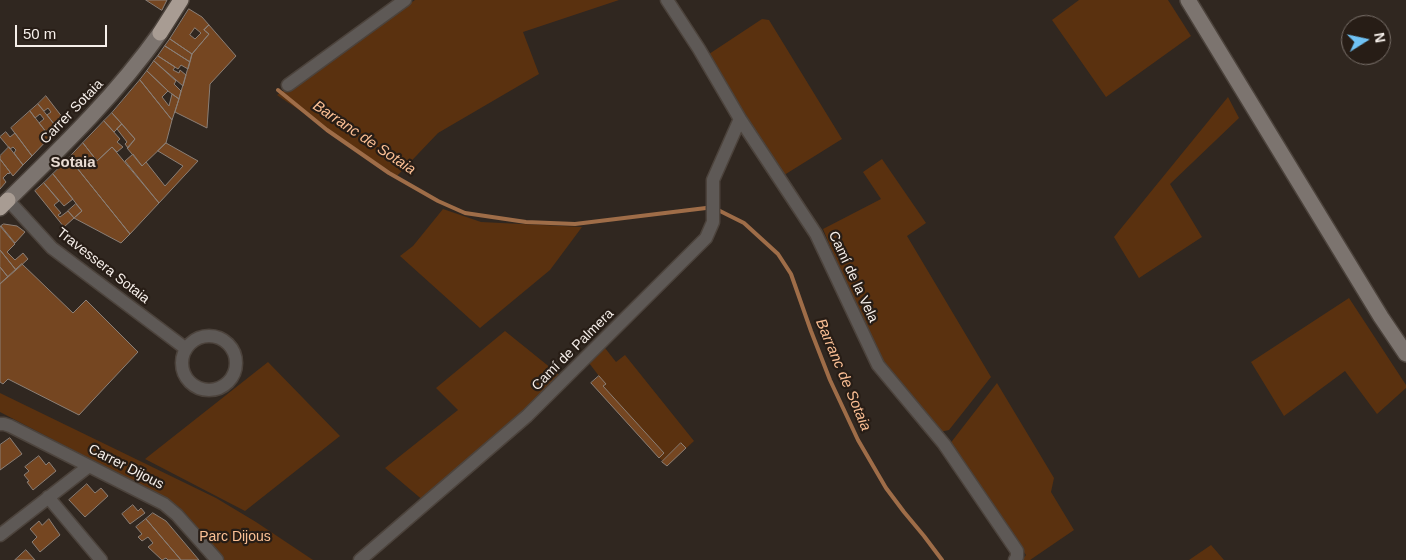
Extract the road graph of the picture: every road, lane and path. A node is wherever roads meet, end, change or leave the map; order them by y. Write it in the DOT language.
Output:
graph roads {
  1 [pos="182,0"];
  2 [pos="405,0"];
  3 [pos="667,0"];
  4 [pos="1188,0"];
  5 [pos="160,33"];
  6 [pos="288,85"];
  7 [pos="740,119"];
  8 [pos="4,204"];
  9 [pos="185,348"];
  10 [pos="1406,354"];
  11 [pos="2,424"];
  12 [pos="89,466"];
  13 [pos="48,497"];
  14 [pos="0,535"];
  15 [pos="101,560"];
  16 [pos="217,560"];
  17 [pos="360,560"];
  18 [pos="1015,560"];
  1 -- 5 [label="highway"];
  2 -- 6 [label="street"];
  3 -- 7 [label="street, Camí de la Vela"];
  4 -- 10 [label="main road"];
  5 -- 8 [label="main road, Carrer Sotaia"];
  7 -- 17 [label="street, Camí de Palmera"];
  7 -- 18 [label="street, Camí de la Vela"];
  8 -- 9 [label="street, Travessera Sotaia"];
  9 -- 9 [label="street"];
  11 -- 12 [label="street, Carrer Dijous"];
  12 -- 13 [label="street"];
  12 -- 16 [label="street, Carrer Dijous"];
  13 -- 14 [label="street"];
  13 -- 15 [label="street"];
}
